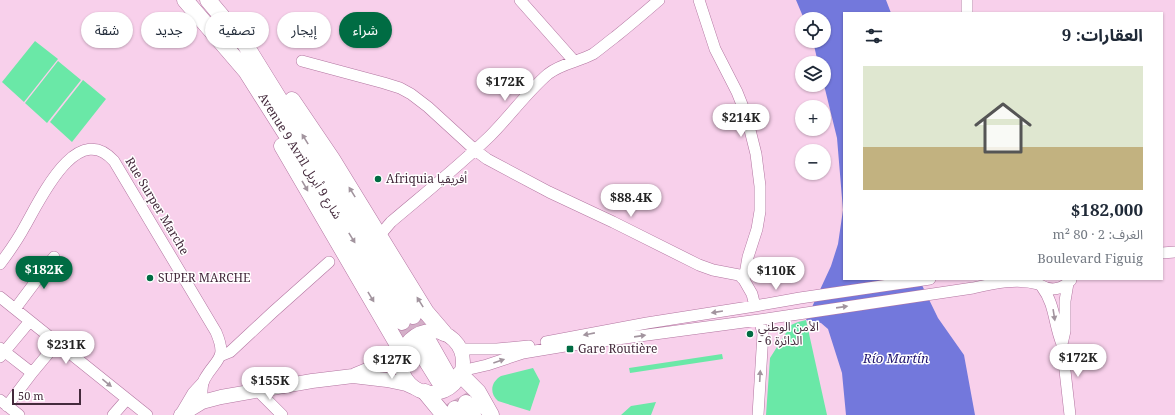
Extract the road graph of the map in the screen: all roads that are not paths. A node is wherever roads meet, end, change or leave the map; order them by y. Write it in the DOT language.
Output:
graph roads {
  1 [pos="184,0"];
  2 [pos="208,0"];
  3 [pos="520,0"];
  4 [pos="659,0"];
  5 [pos="699,0"];
  6 [pos="967,0"];
  7 [pos="218,12"];
  8 [pos="967,12"];
  9 [pos="205,24"];
  10 [pos="225,48"];
  11 [pos="226,48"];
  12 [pos="247,48"];
  13 [pos="249,48"];
  14 [pos="574,61"];
  15 [pos="302,62"];
  16 [pos="475,150"];
  17 [pos="379,236"];
  18 [pos="1175,252"];
  19 [pos="1163,253"];
  20 [pos="54,257"];
  21 [pos="329,262"];
  22 [pos="0,264"];
  23 [pos="744,280"];
  24 [pos="923,280"];
  25 [pos="1070,280"];
  26 [pos="1038,283"];
  27 [pos="0,297"];
  28 [pos="755,306"];
  29 [pos="15,309"];
  30 [pos="759,320"];
  31 [pos="30,321"];
  32 [pos="444,334"];
  33 [pos="57,343"];
  34 [pos="1062,344"];
  35 [pos="412,348"];
  36 [pos="460,349"];
  37 [pos="2,352"];
  38 [pos="220,356"];
  39 [pos="32,373"];
  40 [pos="353,376"];
  41 [pos="452,376"];
  42 [pos="204,380"];
  43 [pos="257,390"];
  44 [pos="421,390"];
  45 [pos="127,399"];
  46 [pos="202,402"];
  47 [pos="10,409"];
  48 [pos="459,412"];
  49 [pos="113,415"];
  50 [pos="147,415"];
  51 [pos="180,415"];
  52 [pos="282,415"];
  53 [pos="491,415"];
  54 [pos="758,415"];
  55 [pos="1070,415"];
  1 -- 9 [label="highway, Avenue 9 Avril شارع 9 أبريل"];
  2 -- 7 [label="highway, Avenue 9 Avril شارع 9 أبريل"];
  3 -- 14 [label="street"];
  4 -- 14 [label="street"];
  5 -- 23 [label="street"];
  6 -- 8 [label="street"];
  10 -- 35 [label="highway, one-way"];
  11 -- 12 [label="highway, Avenue 9 Avril شارع 9 أبريل, one-way"];
  17 -- 13 [label="highway, one-way"];
  14 -- 16 [label="street"];
  15 -- 16 [label="street"];
  16 -- 17 [label="street"];
  16 -- 23 [label="street"];
  32 -- 17 [label="highway, one-way"];
  18 -- 19 [label="street"];
  20 -- 29 [label="street"];
  21 -- 38 [label="street"];
  22 -- 38 [label="street, Rue Surper Marche"];
  23 -- 28 [label="street"];
  24 -- 28 [label="street"];
  25 -- 26 [label="street"];
  25 -- 34 [label="street"];
  30 -- 26 [label="street, one-way"];
  26 -- 34 [label="street, one-way"];
  27 -- 29 [label="street"];
  28 -- 36 [label="street, one-way"];
  29 -- 31 [label="street"];
  41 -- 30 [label="street, one-way"];
  54 -- 30 [label="street, one-way"];
  31 -- 33 [label="street"];
  31 -- 37 [label="street"];
  32 -- 35 [label="main road"];
  32 -- 36 [label="main road"];
  33 -- 39 [label="street"];
  33 -- 45 [label="street, one-way"];
  34 -- 55 [label="street"];
  35 -- 40 [label="main road"];
  35 -- 41 [label="highway"];
  35 -- 44 [label="main road"];
  36 -- 41 [label="main road"];
  37 -- 39 [label="street"];
  38 -- 42 [label="street"];
  39 -- 47 [label="street"];
  40 -- 43 [label="main road"];
  40 -- 44 [label="main road"];
  41 -- 44 [label="main road"];
  41 -- 53 [label="highway"];
  42 -- 46 [label="street"];
  42 -- 51 [label="street"];
  43 -- 46 [label="main road"];
  43 -- 52 [label="street"];
  44 -- 48 [label="highway"];
  45 -- 49 [label="street"];
  45 -- 50 [label="street"];
  46 -- 51 [label="main road"];
}
